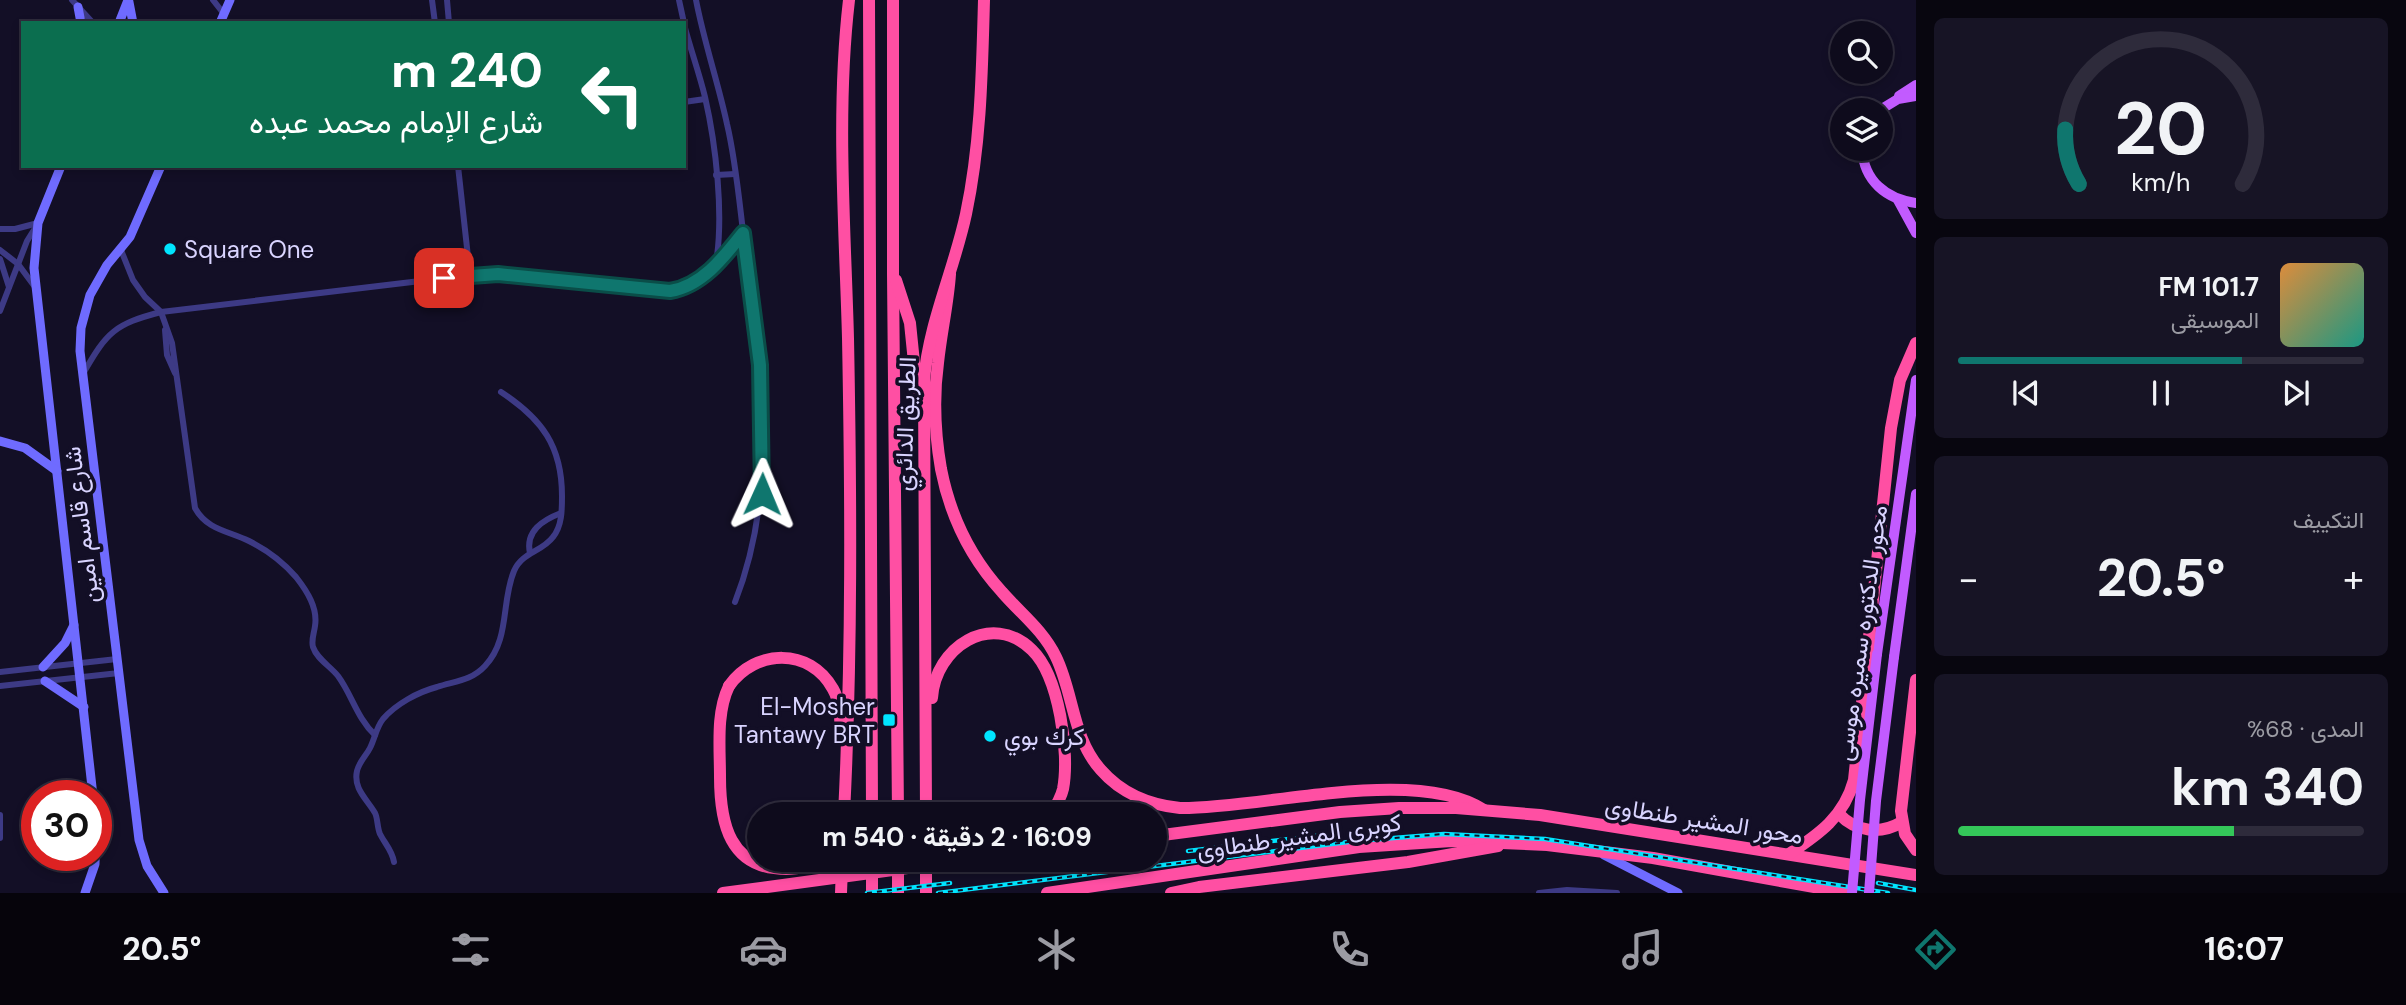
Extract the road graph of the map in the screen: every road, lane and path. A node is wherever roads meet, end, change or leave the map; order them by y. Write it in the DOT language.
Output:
graph roads {
  1 [pos="129,0"];
  2 [pos="213,0"];
  3 [pos="230,0"];
  4 [pos="432,0"];
  5 [pos="447,0"];
  6 [pos="679,0"];
  7 [pos="695,0"];
  8 [pos="849,0"];
  9 [pos="869,0"];
  10 [pos="893,0"];
  11 [pos="984,0"];
  12 [pos="75,3"];
  13 [pos="222,19"];
  14 [pos="80,21"];
  15 [pos="91,21"];
  16 [pos="120,21"];
  17 [pos="133,21"];
  18 [pos="435,21"];
  19 [pos="449,21"];
  20 [pos="684,21"];
  21 [pos="686,30"];
  22 [pos="1916,85"];
  23 [pos="1916,96"];
  24 [pos="705,99"];
  25 [pos="1893,101"];
  26 [pos="686,102"];
  27 [pos="1893,102"];
  28 [pos="1864,161"];
  29 [pos="60,168"];
  30 [pos="160,168"];
  31 [pos="458,168"];
  32 [pos="734,174"];
  33 [pos="716,175"];
  34 [pos="1898,200"];
  35 [pos="1916,203"];
  36 [pos="38,223"];
  37 [pos="0,229"];
  38 [pos="743,233"];
  39 [pos="1916,233"];
  40 [pos="0,250"];
  41 [pos="121,250"];
  42 [pos="0,259"];
  43 [pos="18,264"];
  44 [pos="716,265"];
  45 [pos="893,274"];
  46 [pos="950,274"];
  47 [pos="470,275"];
  48 [pos="9,287"];
  49 [pos="36,288"];
  50 [pos="0,311"];
  51 [pos="160,312"];
  52 [pos="1916,343"];
  53 [pos="83,374"];
  54 [pos="1916,380"];
  55 [pos="501,392"];
  56 [pos="923,416"];
  57 [pos="0,441"];
  58 [pos="57,471"];
  59 [pos="1916,494"];
  60 [pos="561,513"];
  61 [pos="530,553"];
  62 [pos="735,602"];
  63 [pos="74,624"];
  64 [pos="117,659"];
  65 [pos="79,663"];
  66 [pos="43,667"];
  67 [pos="0,672"];
  68 [pos="119,673"];
  69 [pos="80,677"];
  70 [pos="1916,680"];
  71 [pos="45,681"];
  72 [pos="13,684"];
  73 [pos="0,686"];
  74 [pos="0,694"];
  75 [pos="84,706"];
  76 [pos="375,735"];
  77 [pos="926,754"];
  78 [pos="847,766"];
  79 [pos="91,780"];
  80 [pos="845,802"];
  81 [pos="872,802"];
  82 [pos="898,802"];
  83 [pos="926,802"];
  84 [pos="1057,802"];
  85 [pos="1484,810"];
  86 [pos="1839,814"];
  87 [pos="0,815"];
  88 [pos="1902,822"];
  89 [pos="1167,834"];
  90 [pos="0,838"];
  91 [pos="1515,842"];
  92 [pos="1916,850"];
  93 [pos="1596,851"];
  94 [pos="1789,854"];
  95 [pos="394,862"];
  96 [pos="93,871"];
  97 [pos="842,872"];
  98 [pos="872,872"];
  99 [pos="877,872"];
  100 [pos="898,872"];
  101 [pos="924,872"];
  102 [pos="872,873"];
  103 [pos="1916,875"];
  104 [pos="85,893"];
  105 [pos="164,893"];
  106 [pos="723,893"];
  107 [pos="841,893"];
  108 [pos="872,893"];
  109 [pos="898,893"];
  110 [pos="926,893"];
  111 [pos="1047,893"];
  112 [pos="1171,893"];
  113 [pos="1539,893"];
  114 [pos="1617,893"];
  115 [pos="1678,893"];
  116 [pos="1850,893"];
  117 [pos="1869,893"];
  1 -- 16 [label="main road"];
  1 -- 17 [label="main road"];
  2 -- 13 [label="street"];
  3 -- 13 [label="main road"];
  4 -- 18 [label="street"];
  5 -- 19 [label="street"];
  6 -- 20 [label="street"];
  7 -- 32 [label="street"];
  8 -- 78 [label="highway"];
  9 -- 81 [label="highway, الطريق الدائري"];
  10 -- 45 [label="highway, الطريق الدائري"];
  11 -- 46 [label="highway, الطريق الدائري"];
  12 -- 14 [label="main road"];
  12 -- 15 [label="street"];
  21 -- 24 [label="street"];
  22 -- 25 [label="main road"];
  23 -- 27 [label="main road"];
  24 -- 26 [label="street"];
  24 -- 33 [label="street"];
  28 -- 34 [label="main road"];
  29 -- 36 [label="main road, شارع قاسم امين"];
  30 -- 41 [label="main road, شارع قاسم امين"];
  31 -- 47 [label="street"];
  32 -- 33 [label="street"];
  32 -- 38 [label="street"];
  33 -- 44 [label="street"];
  34 -- 35 [label="main road"];
  34 -- 39 [label="main road"];
  36 -- 37 [label="street"];
  36 -- 43 [label="street"];
  36 -- 49 [label="main road, شارع قاسم امين"];
  38 -- 44 [label="street"];
  38 -- 62 [label="street"];
  40 -- 43 [label="street"];
  41 -- 51 [label="street"];
  41 -- 53 [label="main road, شارع قاسم امين"];
  42 -- 48 [label="street"];
  43 -- 48 [label="street"];
  43 -- 49 [label="street"];
  44 -- 47 [label="street"];
  45 -- 56 [label="highway"];
  45 -- 82 [label="highway, الطريق الدائري"];
  46 -- 56 [label="highway, الطريق الدائري"];
  46 -- 85 [label="highway"];
  47 -- 51 [label="street"];
  48 -- 50 [label="street"];
  49 -- 58 [label="main road, شارع قاسم امين"];
  51 -- 53 [label="street"];
  51 -- 76 [label="street"];
  52 -- 86 [label="highway"];
  53 -- 64 [label="main road, شارع قاسم امين"];
  54 -- 116 [label="main road, محور الدكتوره سميره موسى, bridge"];
  55 -- 60 [label="street"];
  56 -- 77 [label="highway, الطريق الدائري"];
  57 -- 58 [label="main road"];
  58 -- 63 [label="main road, شارع قاسم امين"];
  59 -- 117 [label="main road, محور الدكتوره سميره موسى, bridge"];
  60 -- 61 [label="street"];
  60 -- 61 [label="street"];
  61 -- 76 [label="street"];
  63 -- 65 [label="main road, شارع قاسم امين"];
  63 -- 66 [label="main road"];
  64 -- 65 [label="street"];
  64 -- 68 [label="main road, شارع قاسم امين"];
  65 -- 66 [label="street"];
  65 -- 69 [label="main road, شارع قاسم امين"];
  66 -- 67 [label="street"];
  68 -- 69 [label="street"];
  68 -- 105 [label="main road, شارع قاسم امين"];
  69 -- 71 [label="street"];
  69 -- 75 [label="main road, شارع قاسم امين"];
  70 -- 88 [label="highway"];
  71 -- 72 [label="street"];
  71 -- 75 [label="main road"];
  72 -- 73 [label="street"];
  72 -- 74 [label="street"];
  75 -- 79 [label="main road, شارع قاسم امين"];
  76 -- 95 [label="street"];
  77 -- 83 [label="highway, الطريق الدائري"];
  77 -- 84 [label="highway"];
  78 -- 80 [label="highway"];
  78 -- 102 [label="highway, bridge"];
  85 -- 89 [label="highway, كوبرى المشير طنطاوى"];
  85 -- 94 [label="highway, محور المشير طنطاوى"];
  86 -- 88 [label="highway"];
  86 -- 94 [label="highway"];
  87 -- 90 [label="street"];
  88 -- 92 [label="highway"];
  91 -- 93 [label="highway, محور المشير طنطاوى"];
  91 -- 111 [label="highway, كوبرى المشير طنطاوى"];
  91 -- 112 [label="highway"];
  93 -- 115 [label="main road"];
  93 -- 116 [label="highway, محور المشير طنطاوى"];
  94 -- 103 [label="highway, محور المشير طنطاوى"];
  96 -- 104 [label="main road"];
  97 -- 107 [label="highway"];
  98 -- 108 [label="highway"];
  99 -- 102 [label="highway, bridge"];
  100 -- 109 [label="highway"];
  101 -- 110 [label="highway"];
  102 -- 106 [label="highway, bridge"];
  113 -- 114 [label="street"];
}
